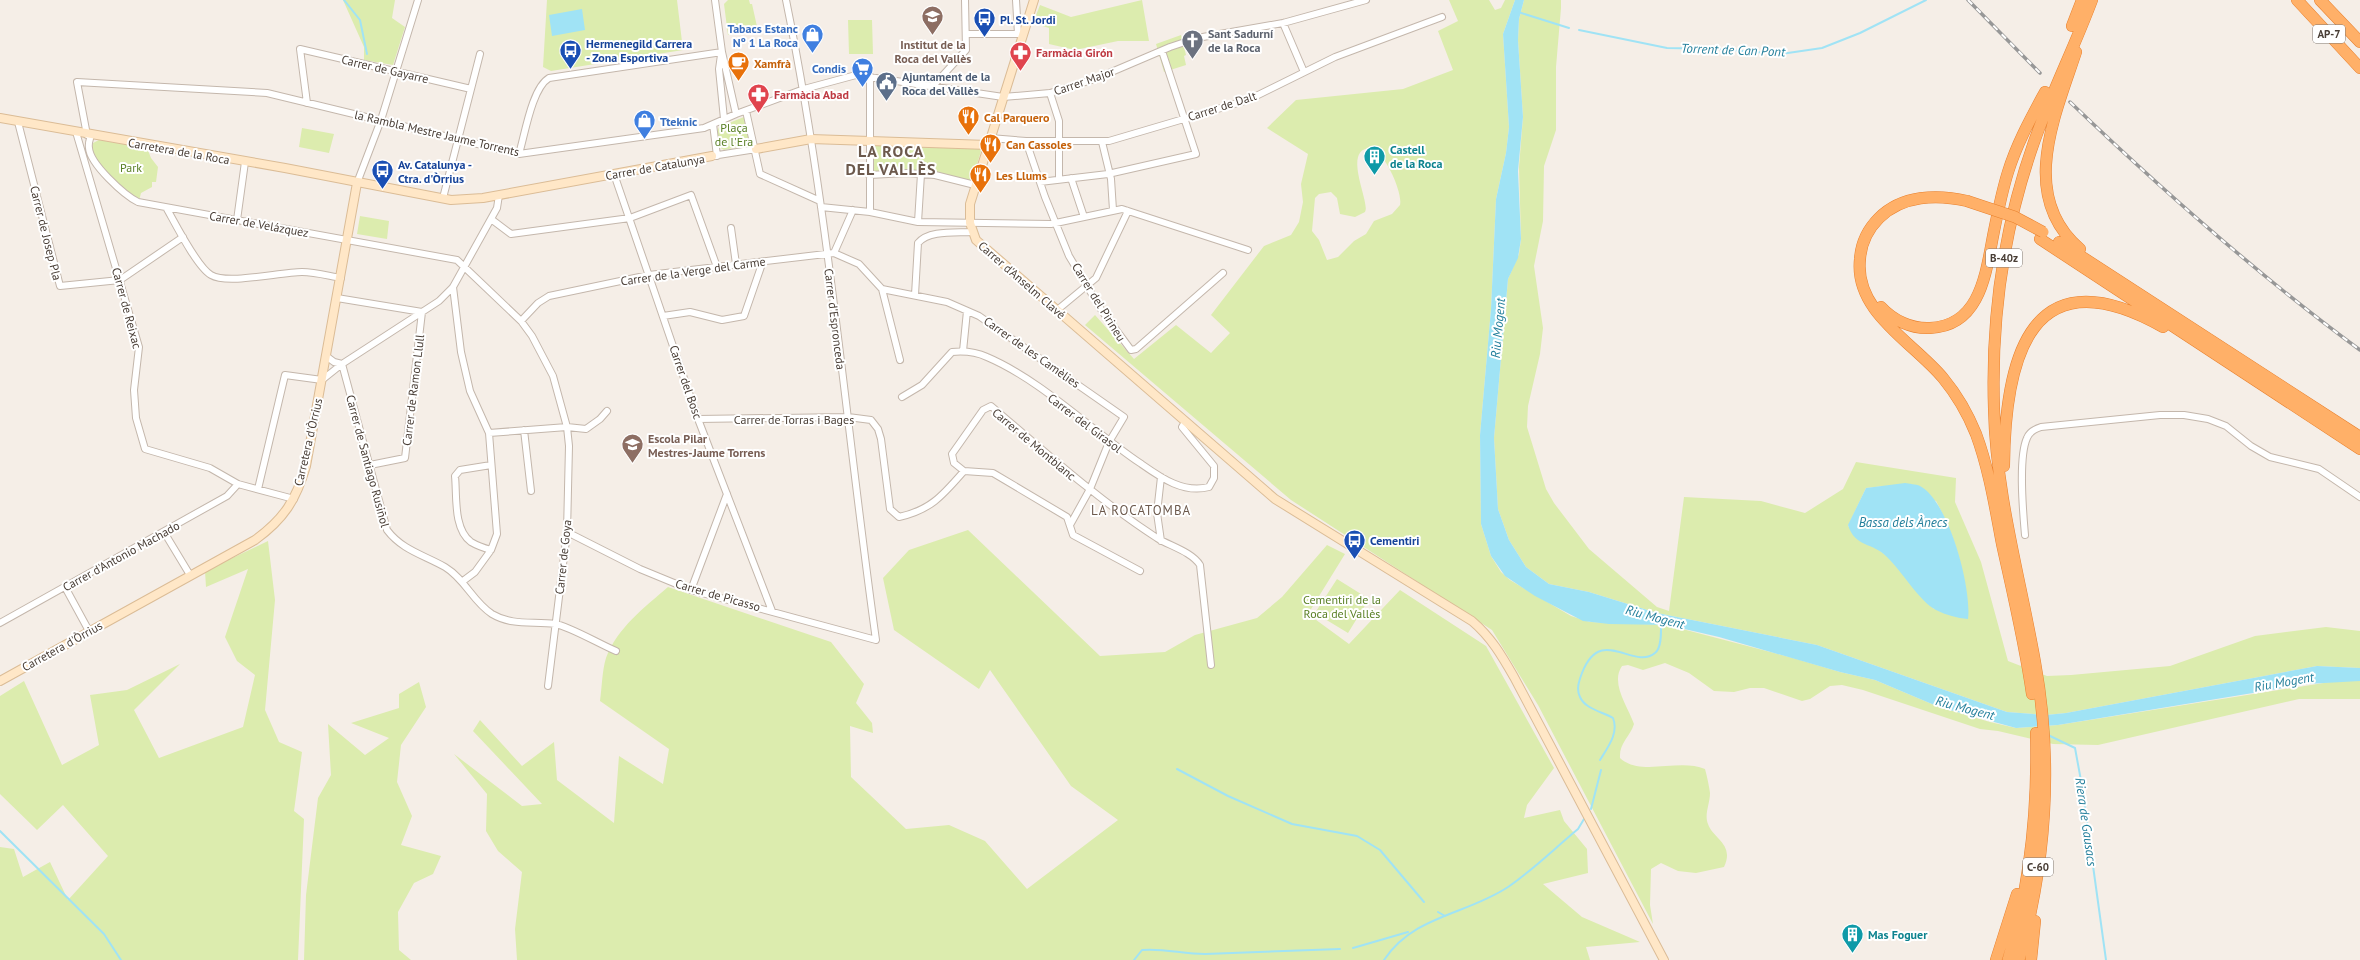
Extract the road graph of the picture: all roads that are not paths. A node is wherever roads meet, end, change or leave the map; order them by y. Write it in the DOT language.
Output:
graph roads {
  1 [pos="418,0"];
  2 [pos="716,0"];
  3 [pos="786,0"];
  4 [pos="965,0"];
  5 [pos="1016,0"];
  6 [pos="1034,0"];
  7 [pos="1366,0"];
  8 [pos="2297,0"];
  9 [pos="2320,0"];
  10 [pos="2088,1"];
  11 [pos="1442,17"];
  12 [pos="1284,23"];
  13 [pos="967,34"];
  14 [pos="1020,34"];
  15 [pos="2360,42"];
  16 [pos="1162,51"];
  17 [pos="722,52"];
  18 [pos="480,54"];
  19 [pos="2360,68"];
  20 [pos="396,72"];
  21 [pos="1304,72"];
  22 [pos="870,76"];
  23 [pos="77,82"];
  24 [pos="933,86"];
  25 [pos="471,89"];
  26 [pos="804,89"];
  27 [pos="2045,92"];
  28 [pos="1050,93"];
  29 [pos="1003,97"];
  30 [pos="307,103"];
  31 [pos="746,111"];
  32 [pos="736,114"];
  33 [pos="0,118"];
  34 [pos="1185,118"];
  35 [pos="724,119"];
  36 [pos="380,120"];
  37 [pos="18,122"];
  38 [pos="713,124"];
  39 [pos="76,132"];
  40 [pos="89,135"];
  41 [pos="457,139"];
  42 [pos="810,139"];
  43 [pos="869,140"];
  44 [pos="989,141"];
  45 [pos="1026,141"];
  46 [pos="1060,141"];
  47 [pos="1102,142"];
  48 [pos="756,149"];
  49 [pos="519,154"];
  50 [pos="715,156"];
  51 [pos="245,162"];
  52 [pos="96,163"];
  53 [pos="86,168"];
  54 [pos="614,174"];
  55 [pos="921,174"];
  56 [pos="1108,174"];
  57 [pos="869,175"];
  58 [pos="1071,178"];
  59 [pos="1059,179"];
  60 [pos="1040,182"];
  61 [pos="357,184"];
  62 [pos="975,185"];
  63 [pos="499,195"];
  64 [pos="442,198"];
  65 [pos="821,204"];
  66 [pos="1967,205"];
  67 [pos="167,208"];
  68 [pos="853,210"];
  69 [pos="1113,210"];
  70 [pos="1128,211"];
  71 [pos="870,212"];
  72 [pos="1084,217"];
  73 [pos="630,218"];
  74 [pos="491,219"];
  75 [pos="237,220"];
  76 [pos="918,222"];
  77 [pos="1056,222"];
  78 [pos="970,223"];
  79 [pos="731,228"];
  80 [pos="972,232"];
  81 [pos="2042,236"];
  82 [pos="183,237"];
  83 [pos="348,239"];
  84 [pos="1248,250"];
  85 [pos="830,253"];
  86 [pos="763,261"];
  87 [pos="736,264"];
  88 [pos="464,265"];
  89 [pos="717,266"];
  90 [pos="2105,270"];
  91 [pos="1222,274"];
  92 [pos="649,275"];
  93 [pos="341,278"];
  94 [pos="120,280"];
  95 [pos="1087,285"];
  96 [pos="453,288"];
  97 [pos="882,289"];
  98 [pos="915,295"];
  99 [pos="338,298"];
  100 [pos="967,311"];
  101 [pos="1056,311"];
  102 [pos="422,312"];
  103 [pos="663,316"];
  104 [pos="521,321"];
  105 [pos="2186,335"];
  106 [pos="963,351"];
  107 [pos="326,356"];
  108 [pos="900,360"];
  109 [pos="342,364"];
  110 [pos="322,380"];
  111 [pos="902,397"];
  112 [pos="607,411"];
  113 [pos="848,418"];
  114 [pos="698,419"];
  115 [pos="1185,422"];
  116 [pos="567,427"];
  117 [pos="524,430"];
  118 [pos="489,433"];
  119 [pos="2360,438"];
  120 [pos="1109,442"];
  121 [pos="2360,449"];
  122 [pos="370,465"];
  123 [pos="492,465"];
  124 [pos="964,471"];
  125 [pos="1160,477"];
  126 [pos="238,484"];
  127 [pos="258,489"];
  128 [pos="1090,490"];
  129 [pos="531,491"];
  130 [pos="727,494"];
  131 [pos="2360,497"];
  132 [pos="294,499"];
  133 [pos="1070,525"];
  134 [pos="2004,531"];
  135 [pos="164,532"];
  136 [pos="567,532"];
  137 [pos="2025,534"];
  138 [pos="1161,541"];
  139 [pos="491,550"];
  140 [pos="1140,571"];
  141 [pos="190,575"];
  142 [pos="463,581"];
  143 [pos="65,587"];
  144 [pos="691,590"];
  145 [pos="772,611"];
  146 [pos="0,623"];
  147 [pos="556,624"];
  148 [pos="89,631"];
  149 [pos="876,640"];
  150 [pos="616,652"];
  151 [pos="1211,665"];
  152 [pos="0,681"];
  153 [pos="548,686"];
  154 [pos="2034,862"];
  155 [pos="1664,960"];
  156 [pos="1996,960"];
  157 [pos="2008,960"];
  158 [pos="2019,960"];
  159 [pos="2031,960"];
  1 -- 20 [label="street"];
  2 -- 17 [label="street"];
  3 -- 26 [label="street, Carrer d'Espronceda"];
  4 -- 13 [label="street"];
  5 -- 14 [label="street"];
  6 -- 14 [label="street, Carrer d'Anselm Clavé"];
  7 -- 12 [label="street, Carrer Major"];
  8 -- 19 [label="highway, AP-7"];
  9 -- 15 [label="highway, AP-7"];
  10 -- 27 [label="highway, B-40z"];
  10 -- 90 [label="highway"];
  10 -- 134 [label="highway, B-40z"];
  11 -- 21 [label="street, Carrer de Dalt"];
  12 -- 16 [label="street, Carrer Major"];
  12 -- 21 [label="street"];
  13 -- 14 [label="street"];
  13 -- 24 [label="street"];
  14 -- 29 [label="street, Carrer d'Anselm Clavé"];
  16 -- 28 [label="street, Carrer Major"];
  16 -- 34 [label="street"];
  17 -- 32 [label="street"];
  17 -- 35 [label="street"];
  17 -- 49 [label="street"];
  18 -- 25 [label="street"];
  20 -- 25 [label="street, Carrer de Gayarre"];
  20 -- 30 [label="street, Carrer de Gayarre"];
  20 -- 36 [label="street"];
  21 -- 34 [label="street, Carrer de Dalt"];
  22 -- 24 [label="street, la Rambla Mestre Jaume Torrents"];
  22 -- 26 [label="street, la Rambla Mestre Jaume Torrents"];
  22 -- 43 [label="street"];
  23 -- 30 [label="street, la Rambla Mestre Jaume Torrents"];
  23 -- 40 [label="street, Carrer de Velázquez"];
  24 -- 29 [label="street, la Rambla Mestre Jaume Torrents"];
  25 -- 41 [label="street"];
  26 -- 31 [label="street, la Rambla Mestre Jaume Torrents"];
  26 -- 42 [label="street, Carrer d'Espronceda"];
  27 -- 66 [label="highway"];
  27 -- 134 [label="highway, B-40z"];
  28 -- 29 [label="street, Carrer Major"];
  28 -- 46 [label="street"];
  29 -- 44 [label="street, Carrer d'Anselm Clavé"];
  30 -- 36 [label="street, la Rambla Mestre Jaume Torrents"];
  31 -- 32 [label="street, la Rambla Mestre Jaume Torrents"];
  31 -- 48 [label="street"];
  32 -- 35 [label="street, la Rambla Mestre Jaume Torrents"];
  33 -- 37 [label="street, Carretera de la Roca"];
  34 -- 47 [label="street, Carrer de Dalt"];
  34 -- 56 [label="street"];
  35 -- 38 [label="street, la Rambla Mestre Jaume Torrents"];
  36 -- 41 [label="street, la Rambla Mestre Jaume Torrents"];
  36 -- 61 [label="street"];
  37 -- 39 [label="street, Carretera de la Roca"];
  37 -- 94 [label="street, Carrer de Josep Pla"];
  38 -- 49 [label="street, la Rambla Mestre Jaume Torrents"];
  38 -- 50 [label="street"];
  39 -- 40 [label="street, Carretera de la Roca"];
  39 -- 53 [label="street, Carrer de Reixac"];
  40 -- 51 [label="street, Carretera de la Roca"];
  40 -- 52 [label="street, Carrer de Velázquez"];
  41 -- 49 [label="street, la Rambla Mestre Jaume Torrents"];
  41 -- 64 [label="street"];
  42 -- 43 [label="street, Carrer de Catalunya"];
  42 -- 48 [label="street, Carrer de Catalunya"];
  42 -- 65 [label="street, Carrer d'Espronceda"];
  43 -- 44 [label="street, Carrer de Catalunya"];
  43 -- 57 [label="street"];
  44 -- 45 [label="street, Carrer de Dalt"];
  44 -- 62 [label="street, Carrer d'Anselm Clavé"];
  45 -- 46 [label="street, Carrer de Dalt"];
  45 -- 60 [label="street, Carrer del Pirineu"];
  46 -- 47 [label="street, Carrer de Dalt"];
  46 -- 59 [label="street"];
  47 -- 56 [label="street"];
  48 -- 50 [label="street, Carrer de Catalunya"];
  48 -- 65 [label="street"];
  50 -- 54 [label="street, Carrer de Catalunya"];
  51 -- 61 [label="street, Carretera de la Roca"];
  51 -- 75 [label="street"];
  52 -- 53 [label="street"];
  52 -- 67 [label="street, Carrer de Velázquez"];
  53 -- 94 [label="street, Carrer de Reixac"];
  54 -- 63 [label="street, Carrer de Catalunya"];
  54 -- 73 [label="street, Carrer del Bosc"];
  55 -- 57 [label="street"];
  55 -- 62 [label="street"];
  55 -- 76 [label="street"];
  56 -- 58 [label="street"];
  56 -- 69 [label="street"];
  57 -- 71 [label="street"];
  58 -- 59 [label="street"];
  58 -- 72 [label="street"];
  59 -- 60 [label="street"];
  60 -- 77 [label="street, Carrer del Pirineu"];
  61 -- 64 [label="street, Carretera de la Roca"];
  61 -- 83 [label="street, Carretera d'Òrrius"];
  62 -- 78 [label="street, Carrer d'Anselm Clavé"];
  63 -- 64 [label="street, Carrer de Catalunya"];
  63 -- 74 [label="street"];
  65 -- 68 [label="street"];
  65 -- 85 [label="street, Carrer d'Espronceda"];
  66 -- 81 [label="highway"];
  66 -- 134 [label="highway"];
  67 -- 75 [label="street, Carrer de Velázquez"];
  67 -- 82 [label="street"];
  68 -- 71 [label="street"];
  68 -- 85 [label="street"];
  69 -- 70 [label="street"];
  69 -- 72 [label="street"];
  70 -- 84 [label="street"];
  70 -- 95 [label="street"];
  71 -- 76 [label="street"];
  72 -- 77 [label="street"];
  73 -- 74 [label="street"];
  73 -- 89 [label="street"];
  73 -- 92 [label="street, Carrer del Bosc"];
  74 -- 88 [label="street"];
  75 -- 83 [label="street, Carrer de Velázquez"];
  76 -- 78 [label="street"];
  77 -- 78 [label="street"];
  77 -- 95 [label="street, Carrer del Pirineu"];
  78 -- 80 [label="street, Carrer d'Anselm Clavé"];
  79 -- 87 [label="street"];
  80 -- 98 [label="street"];
  80 -- 101 [label="street, Carrer d'Anselm Clavé"];
  81 -- 90 [label="highway"];
  81 -- 105 [label="highway"];
  82 -- 93 [label="street"];
  82 -- 94 [label="street"];
  83 -- 88 [label="street, Carrer de Velázquez"];
  83 -- 93 [label="street, Carretera d'Òrrius"];
  85 -- 86 [label="street, Carrer de la Verge del Carme"];
  85 -- 97 [label="street"];
  85 -- 113 [label="street, Carrer d'Espronceda"];
  86 -- 87 [label="street, Carrer de la Verge del Carme"];
  86 -- 103 [label="street"];
  87 -- 89 [label="street, Carrer de la Verge del Carme"];
  88 -- 96 [label="street"];
  88 -- 104 [label="street, Carrer de Goya"];
  89 -- 92 [label="street, Carrer de la Verge del Carme"];
  90 -- 119 [label="highway"];
  91 -- 95 [label="street, Carrer del Pirineu"];
  92 -- 103 [label="street, Carrer del Bosc"];
  92 -- 104 [label="street, Carrer de la Verge del Carme"];
  93 -- 99 [label="street, Carretera d'Òrrius"];
  94 -- 126 [label="street, Carrer de Reixac"];
  95 -- 101 [label="street"];
  96 -- 102 [label="street"];
  96 -- 118 [label="street"];
  97 -- 98 [label="street, Carrer de les Camèlies"];
  97 -- 108 [label="street"];
  98 -- 100 [label="street, Carrer de les Camèlies"];
  99 -- 102 [label="street"];
  99 -- 107 [label="street, Carretera d'Òrrius"];
  100 -- 106 [label="street"];
  100 -- 120 [label="street, Carrer de les Camèlies"];
  101 -- 115 [label="street, Carrer d'Anselm Clavé"];
  102 -- 109 [label="street"];
  102 -- 122 [label="street, Carrer de Ramon Llull"];
  103 -- 114 [label="street, Carrer del Bosc"];
  104 -- 116 [label="street, Carrer de Goya"];
  105 -- 121 [label="highway"];
  105 -- 134 [label="highway"];
  106 -- 111 [label="street"];
  106 -- 120 [label="street, Carrer del Girasol"];
  107 -- 109 [label="street"];
  107 -- 110 [label="street, Carretera d'Òrrius"];
  109 -- 110 [label="street"];
  109 -- 122 [label="street, Carrer de Santiago Rusiñol"];
  110 -- 127 [label="street"];
  110 -- 132 [label="street, Carretera d'Òrrius"];
  112 -- 116 [label="street"];
  113 -- 114 [label="street, Carrer de Torras i Bages"];
  113 -- 124 [label="street, Carrer de Torras i Bages"];
  113 -- 149 [label="street, Carrer d'Espronceda"];
  114 -- 130 [label="street, Carrer del Bosc"];
  115 -- 125 [label="street, Carrer del Girasol"];
  115 -- 155 [label="street, Carrer d'Anselm Clavé"];
  116 -- 117 [label="street"];
  116 -- 136 [label="street, Carrer de Goya"];
  117 -- 118 [label="street"];
  117 -- 129 [label="street"];
  118 -- 123 [label="street"];
  120 -- 125 [label="street, Carrer del Girasol"];
  120 -- 128 [label="street, Carrer de les Camèlies"];
  122 -- 142 [label="street, Carrer de Santiago Rusiñol"];
  123 -- 139 [label="street"];
  123 -- 139 [label="street"];
  124 -- 128 [label="street, Carrer de Montblanc"];
  124 -- 133 [label="street"];
  125 -- 138 [label="street"];
  126 -- 127 [label="street, Carrer de Reixac"];
  126 -- 135 [label="street, Carrer d'Antonio Machado"];
  127 -- 132 [label="street, Carrer de Reixac"];
  128 -- 133 [label="street, Carrer de les Camèlies"];
  128 -- 138 [label="street, Carrer de Montblanc"];
  130 -- 144 [label="street"];
  130 -- 145 [label="street, Carrer del Bosc"];
  131 -- 137 [label="street"];
  132 -- 141 [label="street, Carretera d'Òrrius"];
  133 -- 140 [label="street"];
  134 -- 154 [label="highway, C-60"];
  135 -- 141 [label="street"];
  135 -- 143 [label="street, Carrer d'Antonio Machado"];
  136 -- 144 [label="street, Carrer de Picasso"];
  136 -- 147 [label="street, Carrer de Goya"];
  138 -- 151 [label="street, Carrer de Montblanc"];
  139 -- 142 [label="street"];
  141 -- 148 [label="street, Carretera d'Òrrius"];
  142 -- 147 [label="street, Carrer de Santiago Rusiñol"];
  143 -- 146 [label="street, Carrer d'Antonio Machado"];
  143 -- 148 [label="street"];
  144 -- 145 [label="street, Carrer de Picasso"];
  145 -- 149 [label="street, Carrer de Picasso"];
  147 -- 150 [label="street, Carrer de Santiago Rusiñol"];
  147 -- 153 [label="street, Carrer de Goya"];
  148 -- 152 [label="street, Carretera d'Òrrius"];
  154 -- 156 [label="highway"];
  154 -- 157 [label="highway, C-60"];
  154 -- 158 [label="highway, C-60"];
  154 -- 159 [label="highway"];
}
